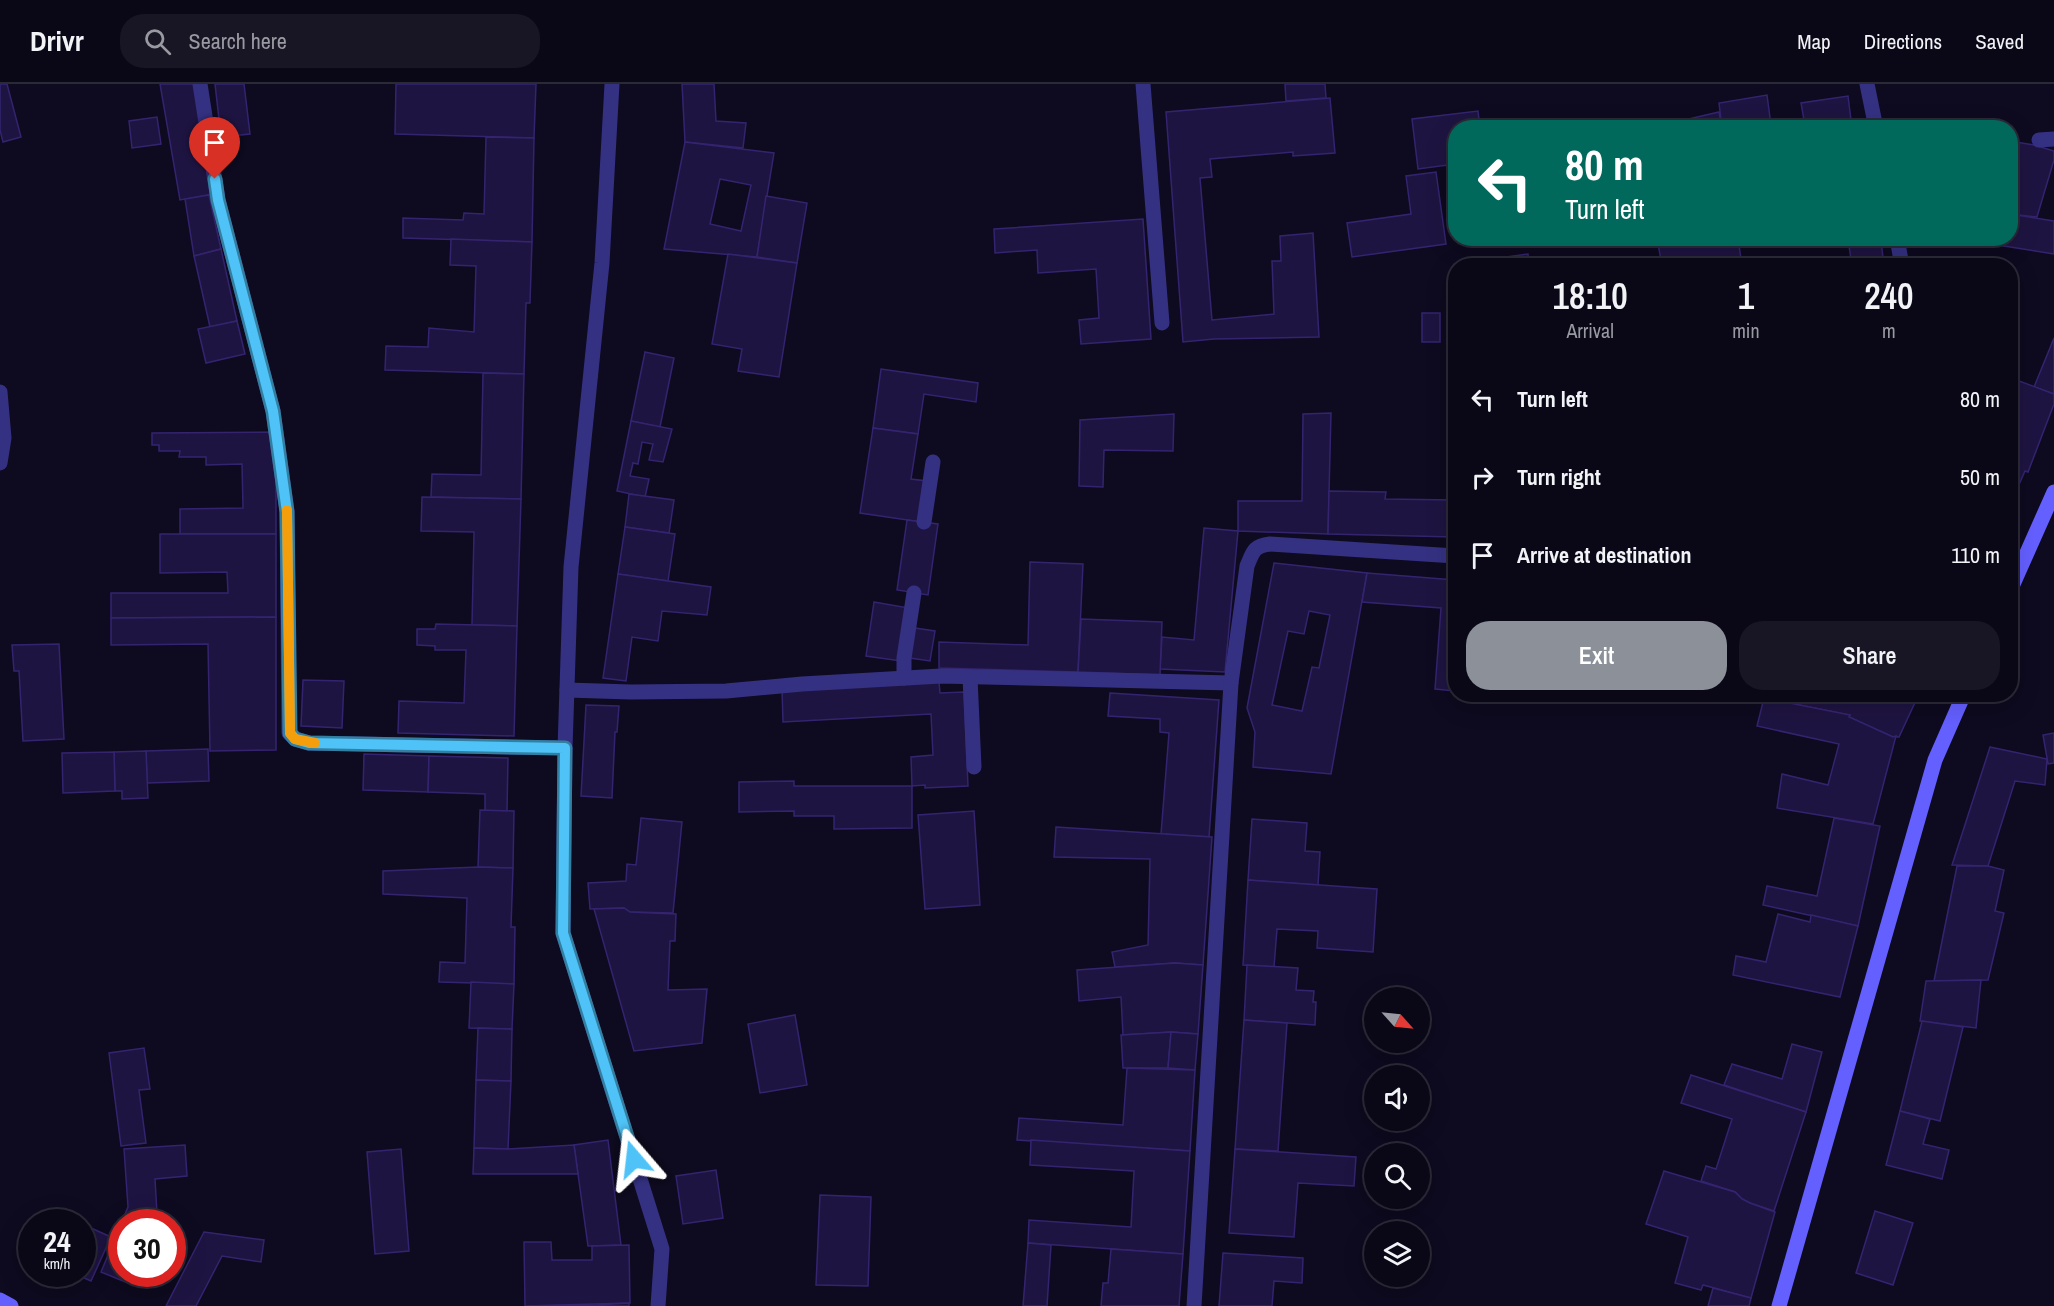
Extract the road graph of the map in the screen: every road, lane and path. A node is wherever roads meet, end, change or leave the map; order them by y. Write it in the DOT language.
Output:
graph roads {
  1 [pos="200,84"];
  2 [pos="612,84"];
  3 [pos="1143,84"];
  4 [pos="1867,84"];
  5 [pos="1874,120"];
  6 [pos="1162,323"];
  7 [pos="0,392"];
  8 [pos="933,462"];
  9 [pos="0,463"];
  10 [pos="2054,492"];
  11 [pos="924,522"];
  12 [pos="1448,556"];
  13 [pos="2018,569"];
  14 [pos="914,593"];
  15 [pos="970,677"];
  16 [pos="904,678"];
  17 [pos="1231,683"];
  18 [pos="567,690"];
  19 [pos="1960,702"];
  20 [pos="565,748"];
  21 [pos="974,767"];
  22 [pos="0,1300"];
  23 [pos="11,1306"];
  24 [pos="658,1306"];
  25 [pos="1194,1306"];
  26 [pos="1779,1306"];
  1 -- 20 [label="street"];
  2 -- 18 [label="street"];
  3 -- 6 [label="street"];
  4 -- 5 [label="street"];
  7 -- 9 [label="street"];
  8 -- 11 [label="street"];
  10 -- 13 [label="street"];
  12 -- 17 [label="street"];
  14 -- 16 [label="street"];
  15 -- 16 [label="street"];
  15 -- 17 [label="street"];
  15 -- 21 [label="street"];
  16 -- 18 [label="street"];
  17 -- 25 [label="street"];
  18 -- 20 [label="street"];
  19 -- 26 [label="street"];
  20 -- 24 [label="street"];
  22 -- 23 [label="street"];
}
